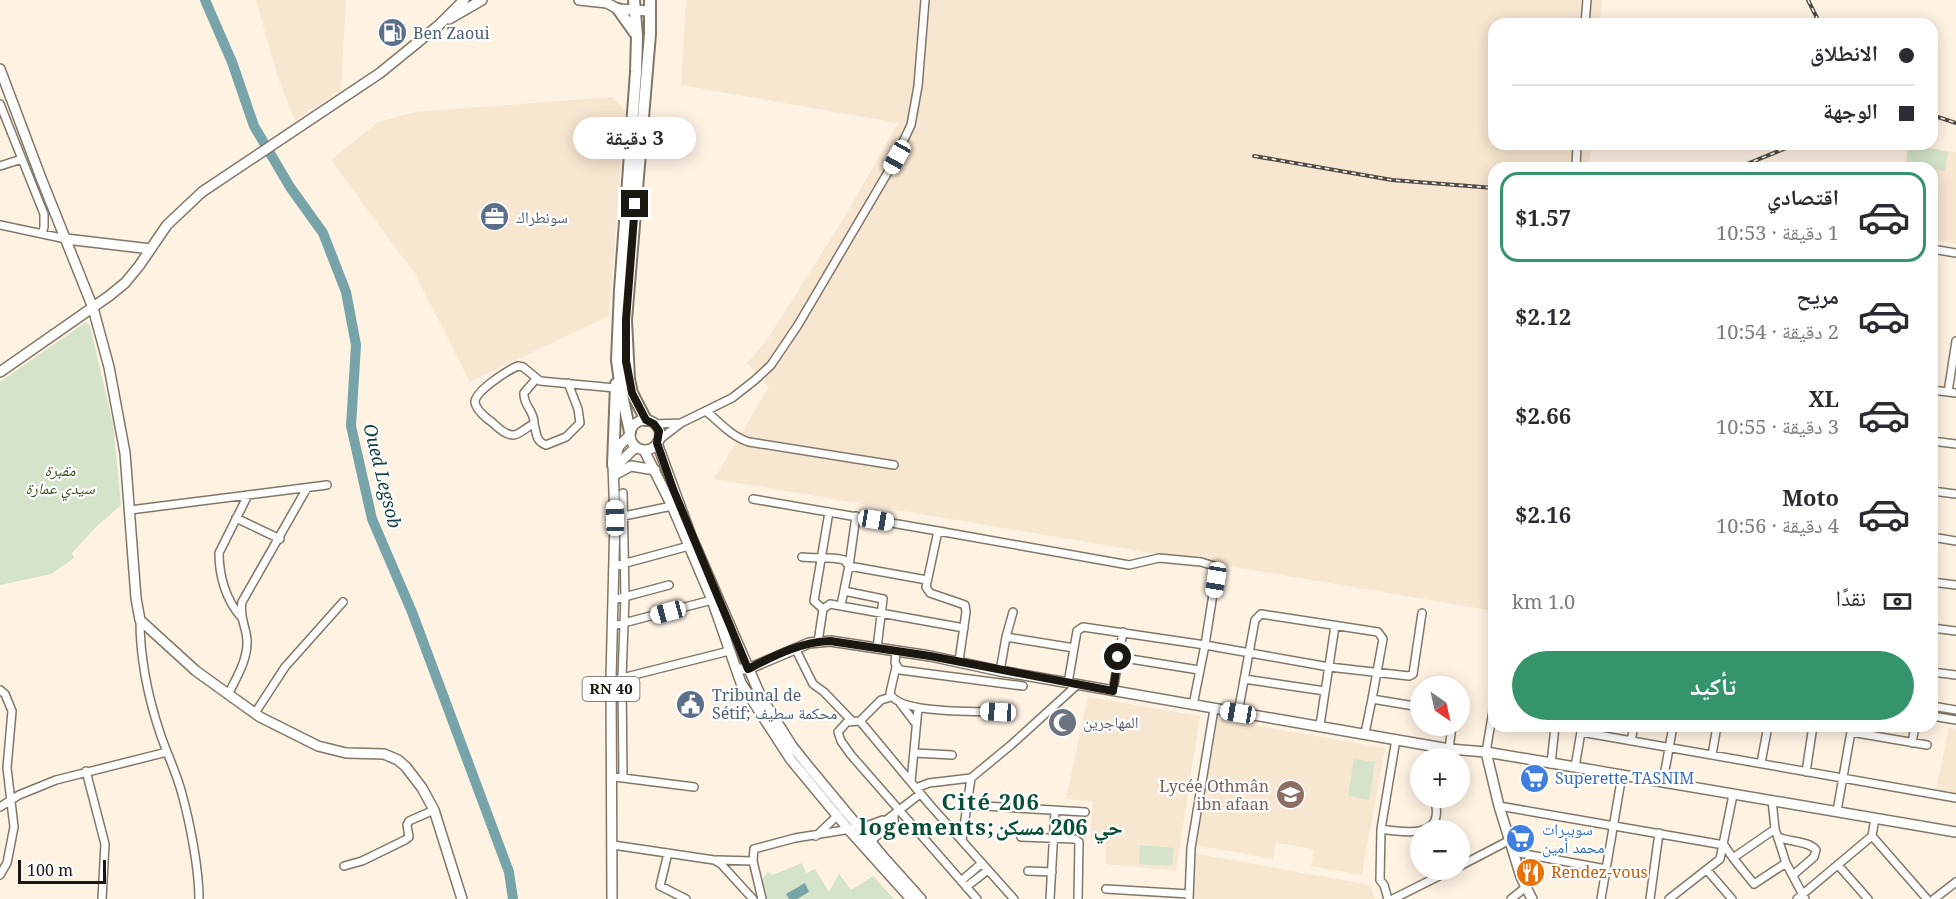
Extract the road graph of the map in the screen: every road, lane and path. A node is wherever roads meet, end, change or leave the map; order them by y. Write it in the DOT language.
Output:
graph roads {
  1 [pos="464,0"];
  2 [pos="482,0"];
  3 [pos="579,0"];
  4 [pos="925,0"];
  5 [pos="1587,0"];
  6 [pos="613,4"];
  7 [pos="634,5"];
  8 [pos="650,5"];
  9 [pos="1586,18"];
  10 [pos="439,25"];
  11 [pos="637,36"];
  12 [pos="1,74"];
  13 [pos="0,104"];
  14 [pos="2,113"];
  15 [pos="22,159"];
  16 [pos="0,166"];
  17 [pos="41,178"];
  18 [pos="31,182"];
  19 [pos="55,212"];
  20 [pos="44,214"];
  21 [pos="0,227"];
  22 [pos="42,234"];
  23 [pos="66,238"];
  24 [pos="151,249"];
  25 [pos="1938,250"];
  26 [pos="1956,253"];
  27 [pos="93,308"];
  28 [pos="1956,341"];
  29 [pos="617,360"];
  30 [pos="0,372"];
  31 [pos="536,379"];
  32 [pos="568,383"];
  33 [pos="615,388"];
  34 [pos="1952,393"];
  35 [pos="706,411"];
  36 [pos="650,422"];
  37 [pos="681,423"];
  38 [pos="534,424"];
  39 [pos="630,434"];
  40 [pos="658,442"];
  41 [pos="1938,442"];
  42 [pos="1956,444"];
  43 [pos="640,449"];
  44 [pos="894,465"];
  45 [pos="655,470"];
  46 [pos="615,473"];
  47 [pos="327,485"];
  48 [pos="307,489"];
  49 [pos="1938,492"];
  50 [pos="623,493"];
  51 [pos="1956,494"];
  52 [pos="248,495"];
  53 [pos="753,499"];
  54 [pos="672,506"];
  55 [pos="130,510"];
  56 [pos="829,512"];
  57 [pos="856,516"];
  58 [pos="619,517"];
  59 [pos="236,518"];
  60 [pos="938,531"];
  61 [pos="1938,538"];
  62 [pos="280,539"];
  63 [pos="1956,541"];
  64 [pos="689,546"];
  65 [pos="822,557"];
  66 [pos="801,558"];
  67 [pos="620,565"];
  68 [pos="849,566"];
  69 [pos="927,580"];
  70 [pos="1938,583"];
  71 [pos="669,585"];
  72 [pos="1956,585"];
  73 [pos="844,591"];
  74 [pos="626,597"];
  75 [pos="613,600"];
  76 [pos="712,600"];
  77 [pos="343,602"];
  78 [pos="841,605"];
  79 [pos="823,609"];
  80 [pos="1013,612"];
  81 [pos="882,613"];
  82 [pos="1422,613"];
  83 [pos="241,617"];
  84 [pos="140,620"];
  85 [pos="625,624"];
  86 [pos="612,626"];
  87 [pos="1335,626"];
  88 [pos="964,628"];
  89 [pos="1938,629"];
  90 [pos="1956,631"];
  91 [pos="1124,632"];
  92 [pos="1006,637"];
  93 [pos="818,642"];
  94 [pos="1205,645"];
  95 [pos="795,648"];
  96 [pos="877,648"];
  97 [pos="1074,648"];
  98 [pos="729,651"];
  99 [pos="896,651"];
  100 [pos="1250,652"];
  101 [pos="1118,657"];
  102 [pos="959,661"];
  103 [pos="896,667"];
  104 [pos="1329,667"];
  105 [pos="736,669"];
  106 [pos="748,669"];
  107 [pos="1199,670"];
  108 [pos="1000,671"];
  109 [pos="1938,673"];
  110 [pos="1375,674"];
  111 [pos="1956,675"];
  112 [pos="622,678"];
  113 [pos="611,679"];
  114 [pos="1244,679"];
  115 [pos="1073,684"];
  116 [pos="1023,686"];
  117 [pos="0,690"];
  118 [pos="1113,691"];
  119 [pos="1325,691"];
  120 [pos="228,695"];
  121 [pos="891,697"];
  122 [pos="1372,699"];
  123 [pos="900,703"];
  124 [pos="1193,705"];
  125 [pos="1410,705"];
  126 [pos="1938,707"];
  127 [pos="918,708"];
  128 [pos="1214,708"];
  129 [pos="1956,710"];
  130 [pos="998,712"];
  131 [pos="255,713"];
  132 [pos="1238,713"];
  133 [pos="1938,717"];
  134 [pos="851,720"];
  135 [pos="1956,720"];
  136 [pos="860,721"];
  137 [pos="916,724"];
  138 [pos="1320,725"];
  139 [pos="611,730"];
  140 [pos="622,731"];
  141 [pos="1489,732"];
  142 [pos="1555,732"];
  143 [pos="1581,732"];
  144 [pos="1594,732"];
  145 [pos="1633,732"];
  146 [pos="1672,732"];
  147 [pos="1716,732"];
  148 [pos="1767,732"];
  149 [pos="1812,732"];
  150 [pos="1851,732"];
  151 [pos="1865,732"];
  152 [pos="1914,732"];
  153 [pos="1365,733"];
  154 [pos="1396,739"];
  155 [pos="1631,741"];
  156 [pos="1912,743"];
  157 [pos="1927,745"];
  158 [pos="1444,748"];
  159 [pos="1669,748"];
  160 [pos="1470,751"];
  161 [pos="167,752"];
  162 [pos="1486,752"];
  163 [pos="915,753"];
  164 [pos="952,755"];
  165 [pos="1712,755"];
  166 [pos="1761,763"];
  167 [pos="1551,764"];
  168 [pos="1575,766"];
  169 [pos="86,771"];
  170 [pos="1806,772"];
  171 [pos="1622,775"];
  172 [pos="618,777"];
  173 [pos="1842,777"];
  174 [pos="971,778"];
  175 [pos="1663,782"];
  176 [pos="694,787"];
  177 [pos="916,788"];
  178 [pos="1733,795"];
  179 [pos="1956,798"];
  180 [pos="1772,800"];
  181 [pos="10,801"];
  182 [pos="968,805"];
  183 [pos="1498,806"];
  184 [pos="0,807"];
  185 [pos="1437,808"];
  186 [pos="434,810"];
  187 [pos="1055,811"];
  188 [pos="1837,811"];
  189 [pos="897,812"];
  190 [pos="1085,812"];
  191 [pos="838,815"];
  192 [pos="1875,818"];
  193 [pos="883,821"];
  194 [pos="1613,825"];
  195 [pos="1381,829"];
  196 [pos="1775,829"];
  197 [pos="849,830"];
  198 [pos="1956,832"];
  199 [pos="865,833"];
  200 [pos="1659,833"];
  201 [pos="816,836"];
  202 [pos="1872,836"];
  203 [pos="1021,837"];
  204 [pos="1778,837"];
  205 [pos="1054,838"];
  206 [pos="962,840"];
  207 [pos="1510,840"];
  208 [pos="614,845"];
  209 [pos="1724,845"];
  210 [pos="1514,852"];
  211 [pos="668,853"];
  212 [pos="1733,858"];
  213 [pos="714,860"];
  214 [pos="753,861"];
  215 [pos="1470,861"];
  216 [pos="1786,863"];
  217 [pos="1838,865"];
  218 [pos="344,866"];
  219 [pos="985,867"];
  220 [pos="1606,868"];
  221 [pos="1707,870"];
  222 [pos="1028,871"];
  223 [pos="1052,872"];
  224 [pos="1792,874"];
  225 [pos="0,875"];
  226 [pos="1431,880"];
  227 [pos="1956,882"];
  228 [pos="964,884"];
  229 [pos="1526,887"];
  230 [pos="1106,890"];
  231 [pos="1189,896"];
  232 [pos="1801,898"];
  233 [pos="102,899"];
  234 [pos="199,899"];
  235 [pos="462,899"];
  236 [pos="612,899"];
  237 [pos="686,899"];
  238 [pos="753,899"];
  239 [pos="762,899"];
  240 [pos="910,899"];
  241 [pos="921,899"];
  242 [pos="977,899"];
  243 [pos="1014,899"];
  244 [pos="1050,899"];
  245 [pos="1078,899"];
  246 [pos="1388,899"];
  247 [pos="1393,899"];
  248 [pos="1511,899"];
  249 [pos="1533,899"];
  250 [pos="1601,899"];
  251 [pos="1650,899"];
  252 [pos="1670,899"];
  253 [pos="1732,899"];
  254 [pos="1868,899"];
  255 [pos="1927,899"];
  256 [pos="1934,899"];
  1 -- 10 [label="main road"];
  2 -- 10 [label="main road"];
  3 -- 6 [label="main road"];
  4 -- 35 [label="street"];
  5 -- 9 [label="street"];
  6 -- 7 [label="main road"];
  6 -- 11 [label="highway"];
  7 -- 8 [label="main road"];
  7 -- 11 [label="highway"];
  8 -- 36 [label="highway"];
  10 -- 24 [label="main road"];
  11 -- 29 [label="highway"];
  12 -- 17 [label="main road"];
  13 -- 14 [label="street"];
  14 -- 15 [label="street"];
  15 -- 16 [label="street"];
  15 -- 18 [label="street"];
  17 -- 18 [label="street"];
  17 -- 19 [label="main road"];
  18 -- 20 [label="street"];
  19 -- 20 [label="street"];
  19 -- 23 [label="main road"];
  20 -- 22 [label="street"];
  21 -- 22 [label="street"];
  22 -- 23 [label="street"];
  23 -- 24 [label="main road"];
  23 -- 27 [label="main road"];
  24 -- 27 [label="main road"];
  25 -- 26 [label="street"];
  27 -- 30 [label="main road"];
  27 -- 55 [label="main road"];
  28 -- 34 [label="street"];
  29 -- 33 [label="highway, RN 40"];
  29 -- 39 [label="highway"];
  31 -- 32 [label="street"];
  31 -- 38 [label="street"];
  31 -- 38 [label="street"];
  32 -- 33 [label="street"];
  32 -- 38 [label="street"];
  33 -- 46 [label="highway, RN 40"];
  35 -- 37 [label="street"];
  35 -- 44 [label="street"];
  36 -- 37 [label="street"];
  36 -- 39 [label="main road"];
  36 -- 40 [label="main road"];
  37 -- 40 [label="street"];
  39 -- 43 [label="main road"];
  39 -- 46 [label="main road"];
  40 -- 43 [label="main road"];
  40 -- 106 [label="main road"];
  41 -- 42 [label="street"];
  43 -- 45 [label="main road"];
  43 -- 46 [label="main road"];
  45 -- 46 [label="main road"];
  45 -- 54 [label="main road"];
  46 -- 58 [label="main road, RN 40"];
  47 -- 48 [label="street"];
  48 -- 52 [label="street"];
  48 -- 62 [label="street"];
  49 -- 51 [label="street"];
  50 -- 58 [label="street"];
  52 -- 55 [label="street"];
  52 -- 59 [label="street"];
  53 -- 56 [label="street"];
  54 -- 58 [label="street"];
  54 -- 64 [label="main road"];
  55 -- 84 [label="main road"];
  56 -- 57 [label="street"];
  56 -- 65 [label="street"];
  57 -- 60 [label="street"];
  57 -- 68 [label="street"];
  58 -- 67 [label="main road, RN 40"];
  59 -- 62 [label="street"];
  59 -- 83 [label="street"];
  60 -- 69 [label="street"];
  60 -- 94 [label="street"];
  61 -- 63 [label="street"];
  62 -- 83 [label="street"];
  64 -- 67 [label="street"];
  64 -- 76 [label="main road"];
  65 -- 66 [label="street"];
  65 -- 68 [label="street"];
  65 -- 79 [label="street"];
  67 -- 74 [label="street"];
  67 -- 75 [label="main road, RN 40"];
  68 -- 69 [label="street"];
  68 -- 73 [label="street"];
  69 -- 88 [label="street"];
  70 -- 72 [label="street"];
  71 -- 74 [label="street"];
  73 -- 78 [label="street"];
  73 -- 81 [label="street"];
  74 -- 75 [label="street"];
  74 -- 85 [label="street"];
  75 -- 86 [label="main road, RN 40"];
  76 -- 85 [label="street"];
  76 -- 98 [label="main road"];
  77 -- 131 [label="street"];
  78 -- 79 [label="street"];
  78 -- 81 [label="street"];
  79 -- 93 [label="street"];
  80 -- 92 [label="street"];
  81 -- 88 [label="street"];
  81 -- 96 [label="street"];
  82 -- 110 [label="street"];
  83 -- 120 [label="street"];
  84 -- 120 [label="main road"];
  84 -- 161 [label="street"];
  85 -- 86 [label="street"];
  85 -- 112 [label="street"];
  86 -- 113 [label="main road, RN 40"];
  87 -- 100 [label="street"];
  87 -- 104 [label="street"];
  87 -- 110 [label="street"];
  88 -- 102 [label="street"];
  89 -- 90 [label="street"];
  91 -- 94 [label="street"];
  91 -- 97 [label="street"];
  91 -- 101 [label="street"];
  92 -- 97 [label="street"];
  92 -- 108 [label="street"];
  93 -- 95 [label="main road"];
  93 -- 96 [label="main road"];
  94 -- 100 [label="street"];
  94 -- 107 [label="street"];
  95 -- 106 [label="main road"];
  95 -- 134 [label="street"];
  96 -- 99 [label="main road"];
  97 -- 115 [label="street"];
  98 -- 105 [label="main road"];
  98 -- 112 [label="street"];
  99 -- 102 [label="main road"];
  99 -- 103 [label="street"];
  100 -- 104 [label="street"];
  100 -- 114 [label="street"];
  101 -- 107 [label="street"];
  101 -- 118 [label="street"];
  102 -- 108 [label="main road"];
  103 -- 116 [label="street"];
  103 -- 121 [label="street"];
  104 -- 110 [label="street"];
  104 -- 119 [label="street"];
  105 -- 106 [label="main road"];
  105 -- 191 [label="main road"];
  106 -- 199 [label="main road"];
  107 -- 124 [label="street"];
  108 -- 115 [label="main road"];
  109 -- 111 [label="street"];
  110 -- 122 [label="street"];
  112 -- 113 [label="street"];
  112 -- 140 [label="street"];
  113 -- 139 [label="main road, RN 40"];
  114 -- 119 [label="street"];
  114 -- 132 [label="street"];
  115 -- 118 [label="main road"];
  115 -- 174 [label="street"];
  117 -- 181 [label="street"];
  118 -- 124 [label="main road"];
  119 -- 138 [label="street"];
  120 -- 131 [label="main road"];
  121 -- 123 [label="street"];
  121 -- 136 [label="street"];
  122 -- 125 [label="street"];
  122 -- 153 [label="street"];
  123 -- 127 [label="street"];
  123 -- 137 [label="street"];
  124 -- 128 [label="main road"];
  126 -- 129 [label="street"];
  127 -- 130 [label="street"];
  127 -- 137 [label="street"];
  128 -- 132 [label="main road"];
  128 -- 231 [label="street"];
  131 -- 186 [label="main road"];
  132 -- 138 [label="main road"];
  133 -- 135 [label="street"];
  134 -- 136 [label="street"];
  134 -- 189 [label="street"];
  136 -- 177 [label="street"];
  137 -- 163 [label="street"];
  138 -- 153 [label="main road"];
  139 -- 140 [label="street"];
  139 -- 172 [label="main road, RN 40"];
  140 -- 172 [label="street"];
  141 -- 162 [label="street"];
  142 -- 167 [label="street"];
  143 -- 168 [label="street"];
  144 -- 155 [label="street"];
  145 -- 155 [label="street"];
  146 -- 159 [label="street"];
  147 -- 165 [label="street"];
  148 -- 166 [label="street"];
  149 -- 170 [label="street"];
  150 -- 173 [label="street"];
  151 -- 156 [label="street"];
  152 -- 156 [label="street"];
  153 -- 154 [label="main road"];
  154 -- 158 [label="main road"];
  154 -- 195 [label="street"];
  155 -- 159 [label="street"];
  156 -- 157 [label="street"];
  159 -- 165 [label="street"];
  159 -- 175 [label="street"];
  160 -- 162 [label="main road"];
  161 -- 169 [label="street"];
  161 -- 234 [label="street"];
  162 -- 167 [label="main road"];
  162 -- 183 [label="main road"];
  163 -- 164 [label="street"];
  163 -- 177 [label="street"];
  165 -- 166 [label="street"];
  166 -- 170 [label="street"];
  167 -- 168 [label="main road"];
  168 -- 171 [label="main road"];
  169 -- 181 [label="street"];
  169 -- 233 [label="street"];
  170 -- 173 [label="street"];
  171 -- 175 [label="main road"];
  171 -- 194 [label="street"];
  172 -- 176 [label="street"];
  172 -- 208 [label="main road, RN 40"];
  173 -- 179 [label="street"];
  173 -- 188 [label="street"];
  174 -- 177 [label="street"];
  174 -- 182 [label="street"];
  175 -- 178 [label="main road"];
  177 -- 189 [label="street"];
  177 -- 206 [label="street"];
  178 -- 180 [label="main road"];
  178 -- 209 [label="street"];
  180 -- 188 [label="main road"];
  180 -- 196 [label="street"];
  181 -- 184 [label="street"];
  181 -- 225 [label="street"];
  182 -- 187 [label="street"];
  182 -- 206 [label="street"];
  183 -- 194 [label="street"];
  183 -- 207 [label="main road"];
  185 -- 195 [label="street"];
  186 -- 218 [label="street"];
  186 -- 235 [label="main road"];
  187 -- 190 [label="street"];
  187 -- 205 [label="street"];
  188 -- 192 [label="main road"];
  189 -- 193 [label="street"];
  189 -- 199 [label="street"];
  189 -- 228 [label="street"];
  191 -- 197 [label="main road"];
  191 -- 201 [label="street"];
  192 -- 198 [label="main road"];
  192 -- 202 [label="street"];
  193 -- 199 [label="main road"];
  194 -- 200 [label="street"];
  194 -- 220 [label="street"];
  195 -- 246 [label="street"];
  196 -- 204 [label="street"];
  196 -- 212 [label="street"];
  197 -- 199 [label="street"];
  197 -- 201 [label="street"];
  197 -- 240 [label="main road"];
  199 -- 241 [label="main road"];
  200 -- 209 [label="street"];
  200 -- 251 [label="street"];
  201 -- 214 [label="street"];
  202 -- 217 [label="street"];
  202 -- 255 [label="street"];
  203 -- 205 [label="street"];
  204 -- 216 [label="street"];
  204 -- 224 [label="street"];
  205 -- 223 [label="street"];
  205 -- 245 [label="street"];
  206 -- 219 [label="street"];
  207 -- 210 [label="main road"];
  207 -- 215 [label="street"];
  208 -- 211 [label="street"];
  208 -- 236 [label="main road, RN 40"];
  209 -- 212 [label="street"];
  209 -- 221 [label="street"];
  210 -- 220 [label="street"];
  210 -- 229 [label="main road"];
  211 -- 213 [label="street"];
  211 -- 237 [label="street"];
  212 -- 216 [label="street"];
  213 -- 214 [label="street"];
  213 -- 238 [label="street"];
  214 -- 239 [label="street"];
  216 -- 224 [label="street"];
  217 -- 232 [label="street"];
  217 -- 254 [label="street"];
  219 -- 228 [label="street"];
  219 -- 243 [label="street"];
  220 -- 250 [label="street"];
  221 -- 252 [label="street"];
  221 -- 253 [label="street"];
  222 -- 223 [label="street"];
  223 -- 244 [label="street"];
  224 -- 232 [label="street"];
  226 -- 247 [label="street"];
  227 -- 256 [label="street"];
  228 -- 242 [label="street"];
  229 -- 248 [label="street"];
  229 -- 249 [label="main road"];
  230 -- 231 [label="street"];
}
